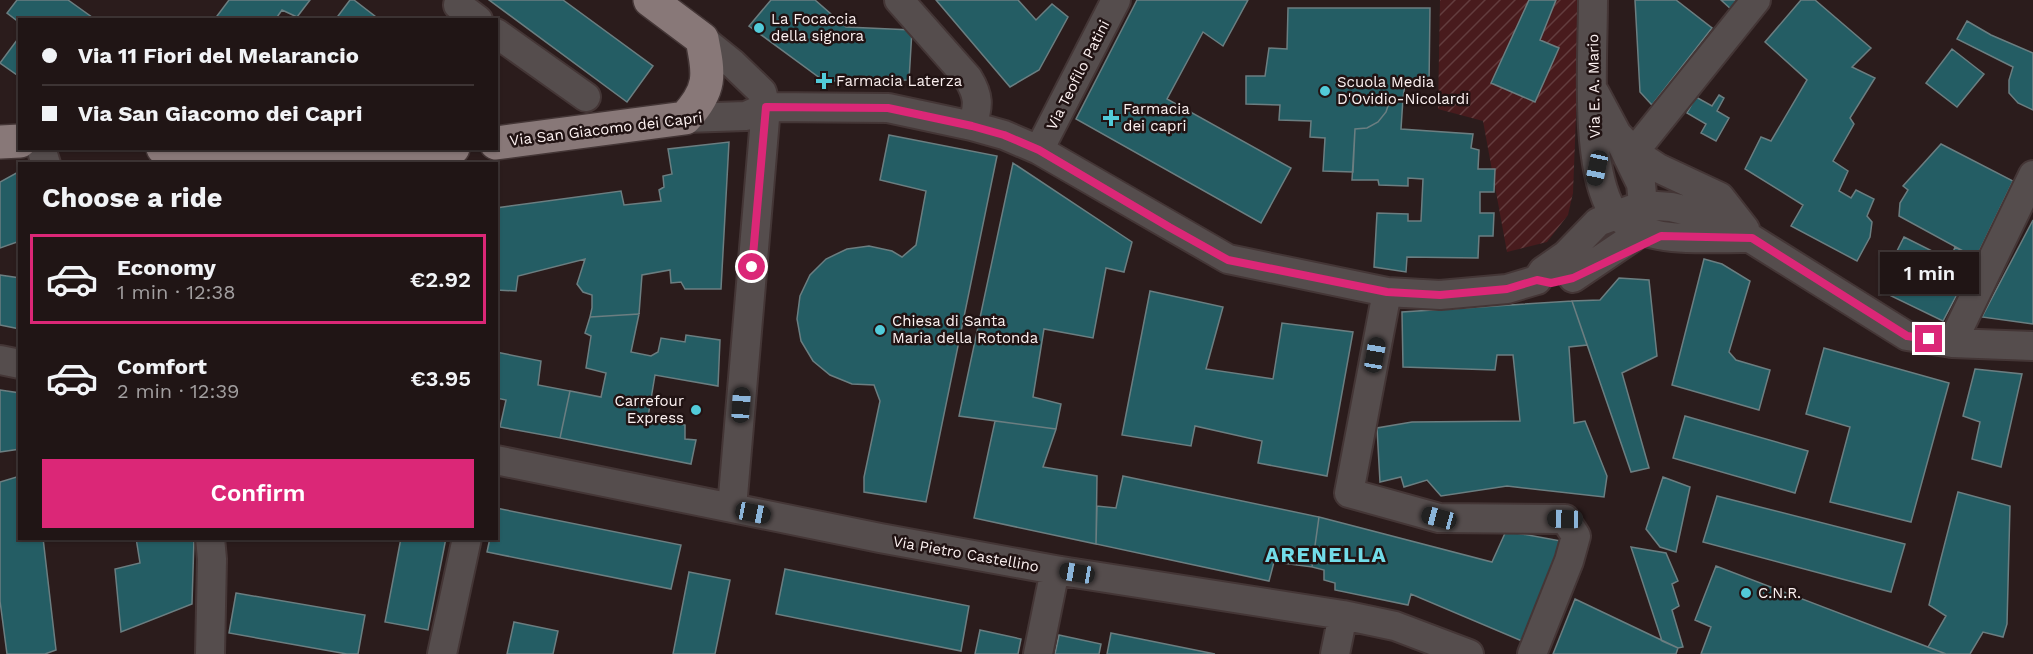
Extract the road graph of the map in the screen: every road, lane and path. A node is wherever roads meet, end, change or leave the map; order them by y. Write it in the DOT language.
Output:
graph roads {
  1 [pos="650,0"];
  2 [pos="899,0"];
  3 [pos="1116,0"];
  4 [pos="1593,0"];
  5 [pos="1756,0"];
  6 [pos="498,34"];
  7 [pos="702,39"];
  8 [pos="1593,88"];
  9 [pos="586,97"];
  10 [pos="766,107"];
  11 [pos="685,118"];
  12 [pos="972,126"];
  13 [pos="18,141"];
  14 [pos="0,142"];
  15 [pos="498,143"];
  16 [pos="1625,143"];
  17 [pos="189,150"];
  18 [pos="438,150"];
  19 [pos="1039,150"];
  20 [pos="1597,168"];
  21 [pos="2033,176"];
  22 [pos="1633,218"];
  23 [pos="1582,236"];
  24 [pos="1752,238"];
  25 [pos="1537,280"];
  26 [pos="1387,292"];
  27 [pos="1952,343"];
  28 [pos="2033,346"];
  29 [pos="0,360"];
  30 [pos="18,364"];
  31 [pos="498,460"];
  32 [pos="732,508"];
  33 [pos="210,540"];
  34 [pos="467,540"];
  35 [pos="1055,570"];
  36 [pos="1343,615"];
  37 [pos="210,654"];
  38 [pos="442,654"];
  39 [pos="1038,654"];
  40 [pos="1335,654"];
  41 [pos="1469,654"];
  42 [pos="1532,654"];
  1 -- 7 [label="main road"];
  2 -- 12 [label="street"];
  3 -- 19 [label="street, Via Teofilo Patini"];
  4 -- 8 [label="street, Via E. A. Mario"];
  5 -- 16 [label="street"];
  6 -- 9 [label="street"];
  7 -- 10 [label="street"];
  7 -- 11 [label="main road"];
  8 -- 16 [label="street"];
  8 -- 20 [label="street, Via E. A. Mario"];
  10 -- 11 [label="street, Via San Giacomo dei Capri"];
  10 -- 12 [label="street, Via San Giacomo dei Capri"];
  10 -- 32 [label="street"];
  11 -- 15 [label="main road, Via San Giacomo dei Capri"];
  12 -- 19 [label="street, Via San Giacomo dei Capri"];
  13 -- 14 [label="main road"];
  16 -- 22 [label="street"];
  16 -- 24 [label="street"];
  17 -- 18 [label="main road"];
  19 -- 26 [label="street, Via San Giacomo dei Capri"];
  20 -- 22 [label="street, Via E. A. Mario"];
  20 -- 23 [label="street"];
  21 -- 27 [label="street"];
  22 -- 23 [label="street"];
  22 -- 24 [label="street"];
  22 -- 25 [label="street"];
  23 -- 25 [label="street"];
  24 -- 27 [label="street"];
  25 -- 26 [label="street, Via San Giacomo dei Capri"];
  26 -- 42 [label="street"];
  27 -- 28 [label="street"];
  29 -- 30 [label="street"];
  31 -- 32 [label="street, Via Pietro Castellino"];
  32 -- 35 [label="street, Via Pietro Castellino"];
  33 -- 37 [label="street"];
  34 -- 38 [label="street"];
  35 -- 36 [label="street, Via Pietro Castellino"];
  35 -- 39 [label="street"];
  36 -- 40 [label="street"];
  36 -- 41 [label="street, Via Pietro Castellino"];
}
